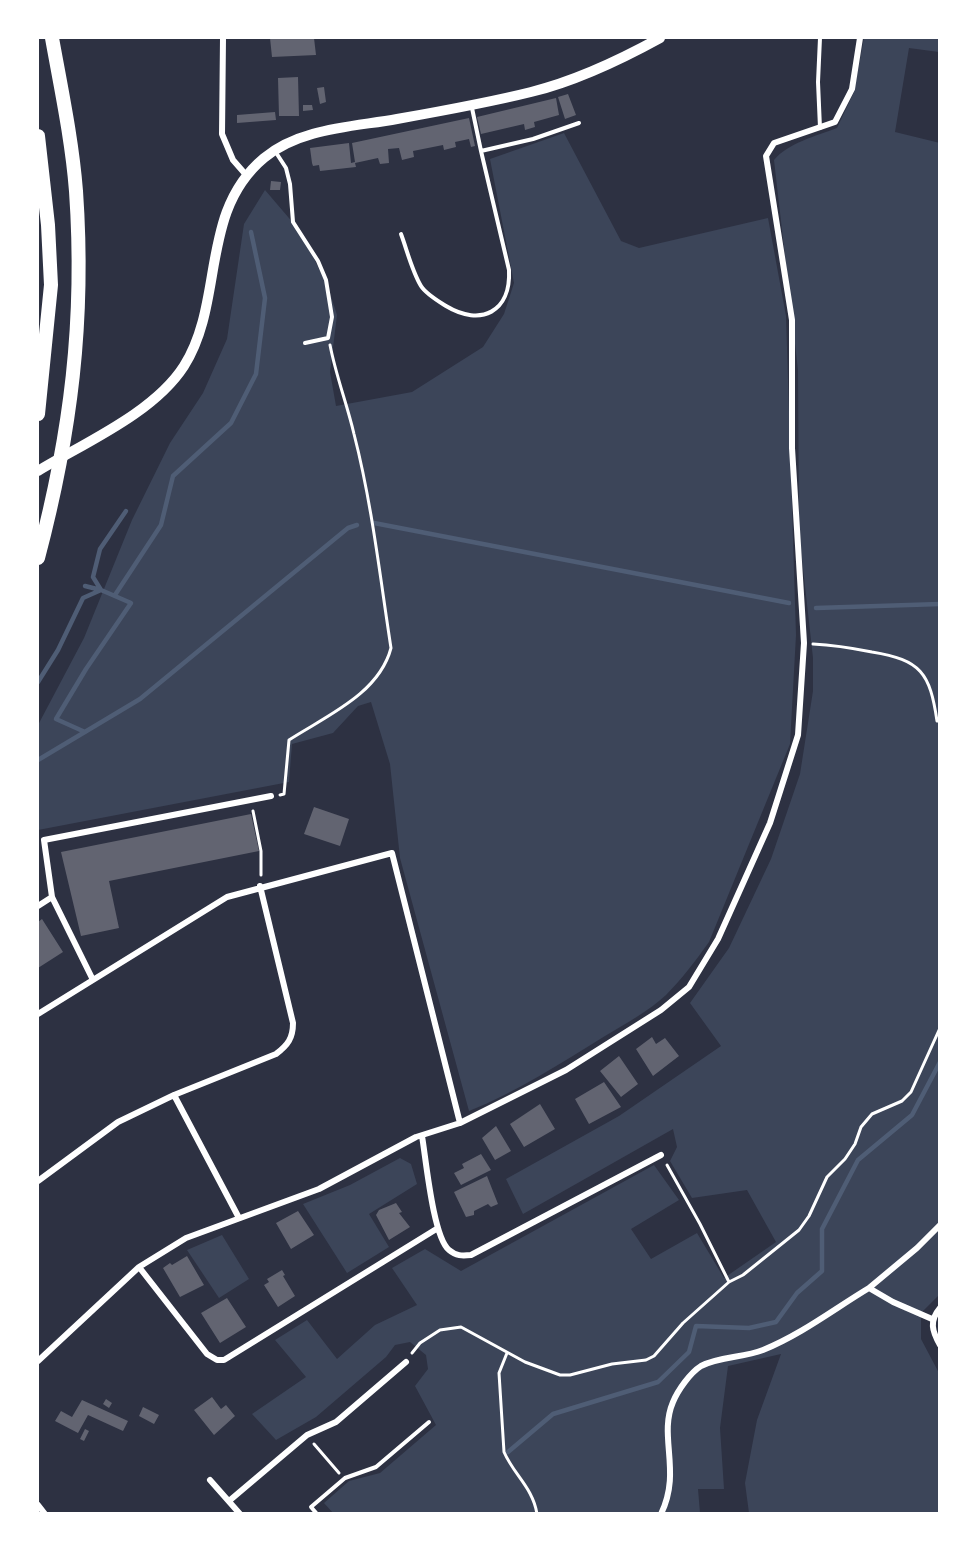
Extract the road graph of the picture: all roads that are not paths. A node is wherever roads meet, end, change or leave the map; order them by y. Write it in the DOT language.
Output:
graph roads {
  1 [pos="52,38"];
  2 [pos="223,38"];
  3 [pos="660,38"];
  4 [pos="820,38"];
  5 [pos="860,38"];
  6 [pos="471,105"];
  7 [pos="579,123"];
  8 [pos="820,129"];
  9 [pos="38,136"];
  10 [pos="275,150"];
  11 [pos="481,151"];
  12 [pos="247,176"];
  13 [pos="401,234"];
  14 [pos="305,343"];
  15 [pos="38,414"];
  16 [pos="38,471"];
  17 [pos="38,558"];
  18 [pos="272,796"];
  19 [pos="260,886"];
  20 [pos="52,897"];
  21 [pos="38,906"];
  22 [pos="92,978"];
  23 [pos="38,1014"];
  24 [pos="174,1095"];
  25 [pos="460,1123"];
  26 [pos="422,1136"];
  27 [pos="661,1155"];
  28 [pos="38,1181"];
  29 [pos="239,1218"];
  30 [pos="939,1225"];
  31 [pos="438,1228"];
  32 [pos="139,1267"];
  33 [pos="870,1288"];
  34 [pos="939,1308"];
  35 [pos="932,1319"];
  36 [pos="939,1345"];
  37 [pos="38,1361"];
  38 [pos="406,1362"];
  39 [pos="429,1422"];
  40 [pos="210,1480"];
  41 [pos="229,1501"];
  42 [pos="38,1505"];
  43 [pos="45,1514"];
  44 [pos="240,1514"];
  45 [pos="317,1514"];
  46 [pos="661,1514"];
  1 -- 17 [label="highway"];
  2 -- 12 [label="street"];
  3 -- 6 [label="main road"];
  4 -- 8 [label="lane"];
  5 -- 8 [label="street"];
  6 -- 10 [label="main road"];
  6 -- 11 [label="lane"];
  7 -- 11 [label="lane"];
  8 -- 25 [label="street"];
  9 -- 15 [label="highway"];
  10 -- 12 [label="main road"];
  10 -- 14 [label="lane"];
  11 -- 13 [label="lane"];
  12 -- 16 [label="main road"];
  18 -- 20 [label="street"];
  19 -- 22 [label="street"];
  19 -- 24 [label="street"];
  19 -- 25 [label="street"];
  20 -- 21 [label="street"];
  20 -- 22 [label="street"];
  22 -- 23 [label="street"];
  24 -- 28 [label="street"];
  24 -- 29 [label="street"];
  25 -- 26 [label="street"];
  26 -- 29 [label="street"];
  26 -- 31 [label="street"];
  27 -- 31 [label="street"];
  29 -- 32 [label="street"];
  30 -- 33 [label="street"];
  31 -- 32 [label="street"];
  32 -- 37 [label="street"];
  33 -- 35 [label="street"];
  33 -- 46 [label="street"];
  34 -- 35 [label="street"];
  35 -- 36 [label="street"];
  38 -- 41 [label="street"];
  39 -- 45 [label="lane"];
  40 -- 41 [label="street"];
  41 -- 44 [label="street"];
  42 -- 43 [label="street"];
}
